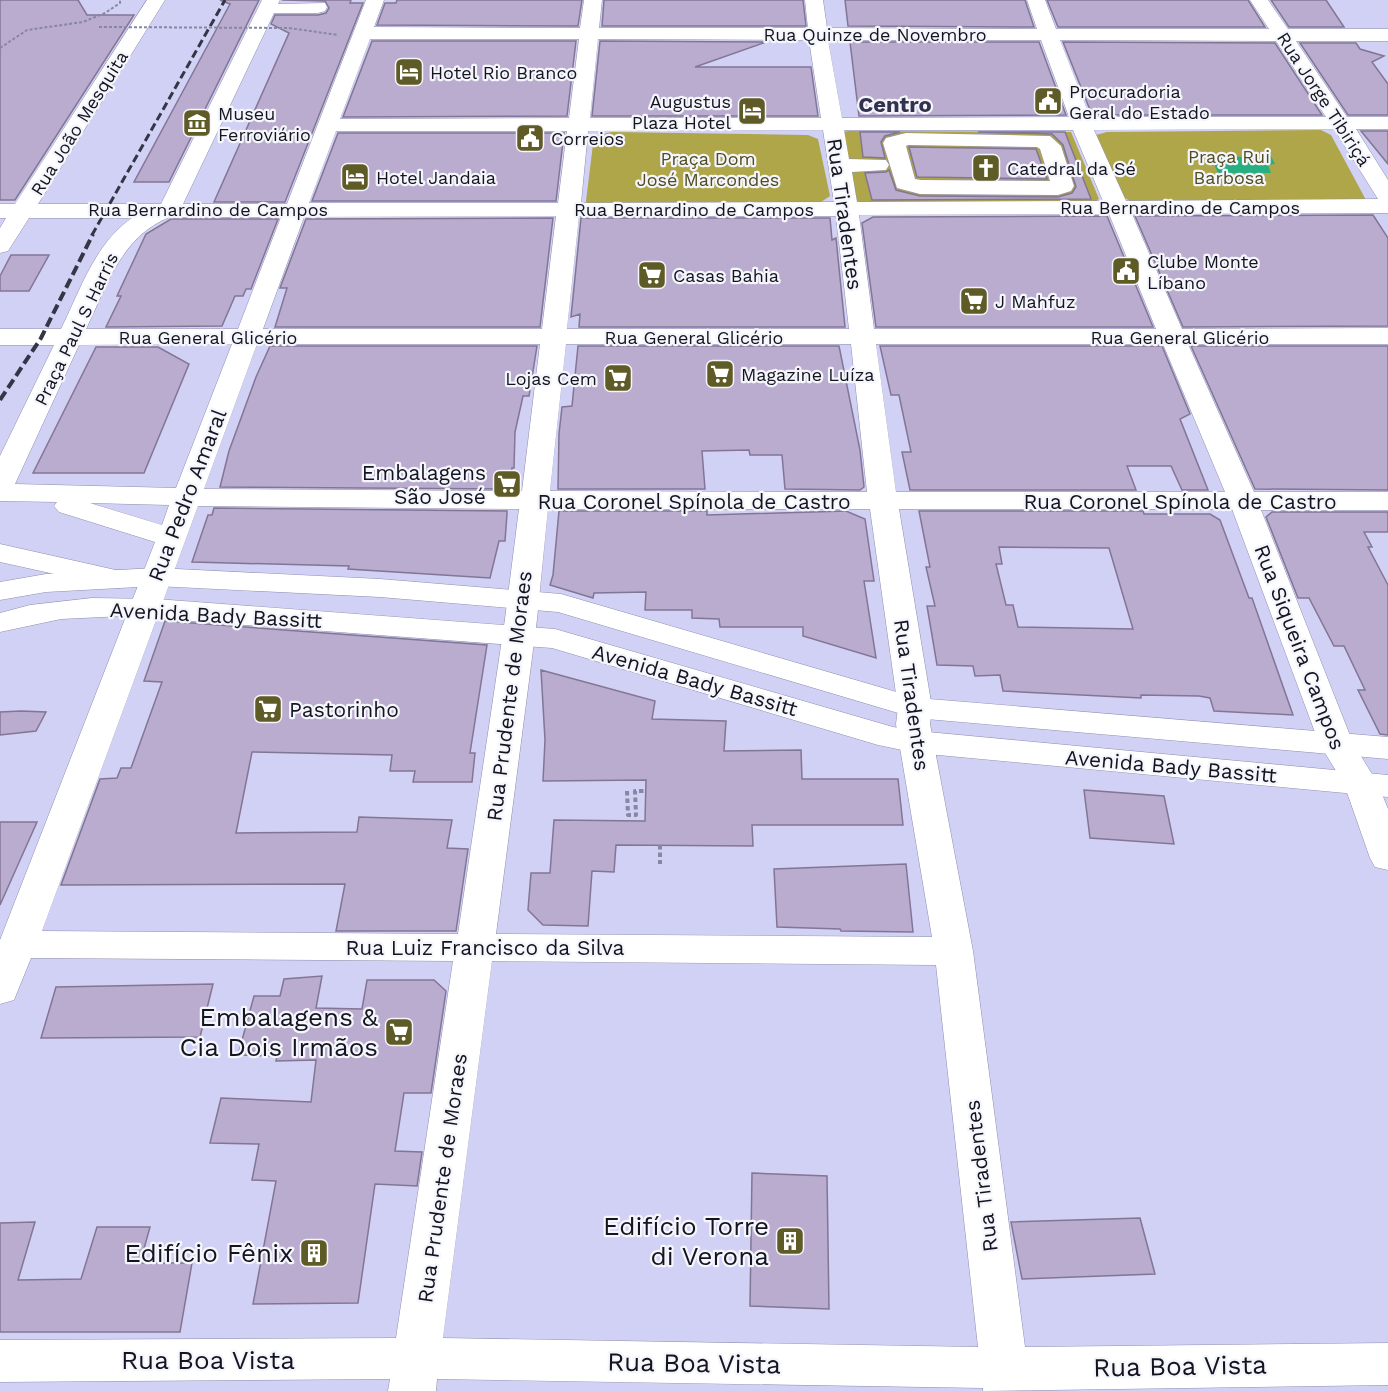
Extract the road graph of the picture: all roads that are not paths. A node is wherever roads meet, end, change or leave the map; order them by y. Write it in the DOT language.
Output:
graph roads {
  1 [pos="156,0"];
  2 [pos="375,0"];
  3 [pos="592,0"];
  4 [pos="814,0"];
  5 [pos="1036,0"];
  6 [pos="1259,0"];
  7 [pos="278,3"];
  8 [pos="318,7"];
  9 [pos="588,33"];
  10 [pos="362,34"];
  11 [pos="1048,34"];
  12 [pos="818,35"];
  13 [pos="1388,35"];
  14 [pos="1283,36"];
  15 [pos="1341,123"];
  16 [pos="1388,123"];
  17 [pos="578,124"];
  18 [pos="832,124"];
  19 [pos="327,125"];
  20 [pos="1083,127"];
  21 [pos="1056,164"];
  22 [pos="878,165"];
  23 [pos="839,166"];
  24 [pos="1388,198"];
  25 [pos="1117,204"];
  26 [pos="1388,206"];
  27 [pos="296,208"];
  28 [pos="568,208"];
  29 [pos="169,210"];
  30 [pos="847,210"];
  31 [pos="0,211"];
  32 [pos="24,211"];
  33 [pos="0,246"];
  34 [pos="1388,336"];
  35 [pos="0,337"];
  36 [pos="72,337"];
  37 [pos="247,337"];
  38 [pos="552,337"];
  39 [pos="862,337"];
  40 [pos="1174,337"];
  41 [pos="0,486"];
  42 [pos="0,492"];
  43 [pos="171,497"];
  44 [pos="45,498"];
  45 [pos="533,500"];
  46 [pos="883,501"];
  47 [pos="1243,501"];
  48 [pos="1388,501"];
  49 [pos="0,553"];
  50 [pos="164,556"];
  51 [pos="118,579"];
  52 [pos="0,591"];
  53 [pos="522,600"];
  54 [pos="140,619"];
  55 [pos="0,623"];
  56 [pos="519,635"];
  57 [pos="0,642"];
  58 [pos="916,725"];
  59 [pos="1336,743"];
  60 [pos="1388,748"];
  61 [pos="1375,785"];
  62 [pos="1388,858"];
  63 [pos="17,944"];
  64 [pos="477,946"];
  65 [pos="954,951"];
  66 [pos="0,990"];
  67 [pos="0,1361"];
  68 [pos="1388,1364"];
  69 [pos="414,1375"];
  70 [pos="1006,1380"];
  1 -- 32 [label="street, Rua João Mesquita"];
  2 -- 10 [label="street, Rua Pedro Amaral"];
  3 -- 9 [label="street, Rua Prudente de Moraes"];
  4 -- 12 [label="street, Rua Tiradentes"];
  5 -- 11 [label="street, Rua Siqueira Campos"];
  6 -- 14 [label="street, Rua Jorge Tibiriçá"];
  7 -- 8 [label="street"];
  7 -- 29 [label="street"];
  9 -- 10 [label="street, Rua Quinze de Novembro"];
  9 -- 12 [label="street, Rua Quinze de Novembro"];
  9 -- 17 [label="street, Rua Prudente de Moraes"];
  10 -- 19 [label="street, Rua Pedro Amaral"];
  11 -- 12 [label="street, Rua Quinze de Novembro"];
  11 -- 14 [label="street, Rua Quinze de Novembro"];
  11 -- 20 [label="street, Rua Siqueira Campos"];
  12 -- 18 [label="street, Rua Tiradentes"];
  13 -- 14 [label="street, Rua Quinze de Novembro"];
  14 -- 15 [label="street, Rua Jorge Tibiriçá"];
  15 -- 16 [label="street"];
  15 -- 20 [label="street"];
  15 -- 24 [label="street, Rua Jorge Tibiriçá"];
  17 -- 18 [label="street"];
  17 -- 19 [label="street"];
  17 -- 28 [label="street, Rua Prudente de Moraes"];
  18 -- 20 [label="street"];
  18 -- 23 [label="street, Rua Tiradentes"];
  19 -- 27 [label="street, Rua Pedro Amaral"];
  20 -- 21 [label="street"];
  20 -- 25 [label="street, Rua Siqueira Campos"];
  21 -- 21 [label="street"];
  21 -- 25 [label="street"];
  22 -- 23 [label="street"];
  23 -- 30 [label="street, Rua Tiradentes"];
  25 -- 26 [label="street, Rua Bernardino de Campos"];
  25 -- 30 [label="street, Rua Bernardino de Campos"];
  25 -- 40 [label="street, Rua Siqueira Campos"];
  27 -- 28 [label="street, Rua Bernardino de Campos"];
  27 -- 29 [label="street, Rua Bernardino de Campos"];
  27 -- 37 [label="street, Rua Pedro Amaral"];
  28 -- 30 [label="street, Rua Bernardino de Campos"];
  28 -- 38 [label="street, Rua Prudente de Moraes"];
  29 -- 32 [label="street, Rua Bernardino de Campos"];
  29 -- 36 [label="street, Praça Paul S Harris"];
  30 -- 39 [label="street, Rua Tiradentes"];
  31 -- 32 [label="street, Rua Bernardino de Campos"];
  32 -- 33 [label="street, Rua João Mesquita"];
  34 -- 40 [label="street, Rua General Glicério"];
  35 -- 36 [label="street, Rua General Glicério"];
  36 -- 37 [label="street, Rua General Glicério"];
  36 -- 41 [label="street, Praça Paul S Harris"];
  37 -- 38 [label="street, Rua General Glicério"];
  37 -- 43 [label="street, Rua Pedro Amaral"];
  38 -- 39 [label="street, Rua General Glicério"];
  38 -- 45 [label="street, Rua Prudente de Moraes"];
  39 -- 40 [label="street, Rua General Glicério"];
  39 -- 46 [label="street, Rua Tiradentes"];
  40 -- 47 [label="street, Rua Siqueira Campos"];
  42 -- 44 [label="street, Rua Coronel Spínola de Castro"];
  43 -- 44 [label="street, Rua Coronel Spínola de Castro"];
  43 -- 45 [label="street, Rua Coronel Spínola de Castro"];
  43 -- 50 [label="street, Rua Pedro Amaral"];
  44 -- 50 [label="street"];
  45 -- 46 [label="street, Rua Coronel Spínola de Castro"];
  45 -- 53 [label="street, Rua Prudente de Moraes"];
  46 -- 47 [label="street, Rua Coronel Spínola de Castro"];
  46 -- 58 [label="street, Rua Tiradentes"];
  47 -- 48 [label="street, Rua Coronel Spínola de Castro"];
  47 -- 59 [label="street, Rua Siqueira Campos"];
  49 -- 51 [label="street"];
  50 -- 51 [label="street, Avenida Bady Bassitt"];
  50 -- 53 [label="street, Avenida Bady Bassitt"];
  50 -- 54 [label="street, Rua Pedro Amaral"];
  51 -- 52 [label="street, Avenida Bady Bassitt"];
  53 -- 56 [label="street, Rua Prudente de Moraes"];
  53 -- 58 [label="street, Avenida Bady Bassitt"];
  54 -- 55 [label="street, Avenida Bady Bassitt"];
  54 -- 56 [label="street, Avenida Bady Bassitt"];
  54 -- 57 [label="street"];
  54 -- 63 [label="street, Rua Pedro Amaral"];
  56 -- 58 [label="street, Avenida Bady Bassitt"];
  56 -- 64 [label="street, Rua Prudente de Moraes"];
  58 -- 59 [label="street, Avenida Bady Bassitt"];
  58 -- 61 [label="street, Avenida Bady Bassitt"];
  58 -- 65 [label="street, Rua Tiradentes"];
  59 -- 60 [label="street, Avenida Bady Bassitt"];
  59 -- 61 [label="street, Rua Siqueira Campos"];
  61 -- 62 [label="street, Rua Siqueira Campos"];
  63 -- 64 [label="street, Rua Luiz Francisco da Silva"];
  63 -- 66 [label="street, Rua Pedro Amaral"];
  64 -- 65 [label="street, Rua Luiz Francisco da Silva"];
  64 -- 69 [label="street, Rua Prudente de Moraes"];
  65 -- 70 [label="street, Rua Tiradentes"];
  67 -- 69 [label="street, Rua Boa Vista"];
  68 -- 70 [label="street, Rua Boa Vista"];
  69 -- 70 [label="street, Rua Boa Vista"];
}
